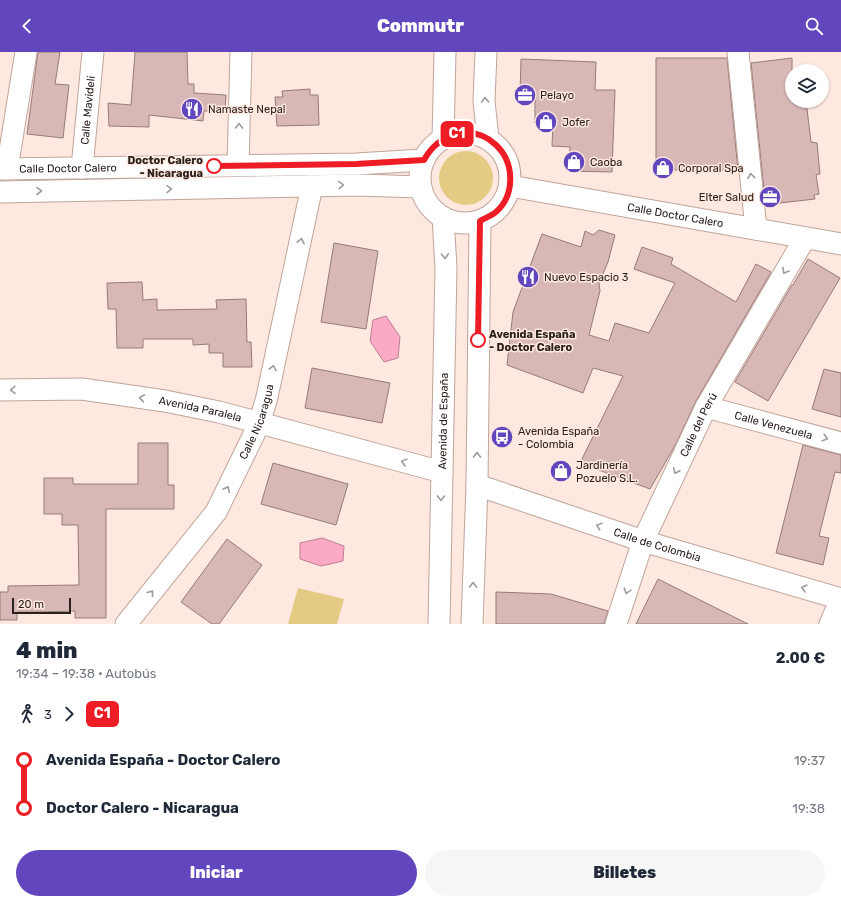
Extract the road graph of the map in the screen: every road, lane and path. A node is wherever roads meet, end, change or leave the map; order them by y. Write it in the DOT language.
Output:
graph roads {
  1 [pos="26,52"];
  2 [pos="94,52"];
  3 [pos="241,52"];
  4 [pos="445,52"];
  5 [pos="486,52"];
  6 [pos="738,52"];
  7 [pos="443,139"];
  8 [pos="488,139"];
  9 [pos="424,160"];
  10 [pos="238,165"];
  11 [pos="82,168"];
  12 [pos="3,169"];
  13 [pos="312,186"];
  14 [pos="510,186"];
  15 [pos="421,187"];
  16 [pos="0,192"];
  17 [pos="443,217"];
  18 [pos="480,221"];
  19 [pos="756,229"];
  20 [pos="805,238"];
  21 [pos="841,244"];
  22 [pos="0,390"];
  23 [pos="706,407"];
  24 [pos="259,424"];
  25 [pos="841,442"];
  26 [pos="442,472"];
  27 [pos="477,485"];
  28 [pos="643,541"];
  29 [pos="841,599"];
  30 [pos="126,624"];
  31 [pos="439,624"];
  32 [pos="472,624"];
  33 [pos="616,624"];
  34 [pos="830,624"];
  1 -- 12 [label="street"];
  2 -- 11 [label="street, Calle Mavideli"];
  10 -- 3 [label="street, one-way"];
  4 -- 7 [label="street"];
  8 -- 5 [label="street, one-way"];
  19 -- 6 [label="street, one-way"];
  7 -- 8 [label="street"];
  7 -- 9 [label="street"];
  8 -- 14 [label="street"];
  9 -- 10 [label="street, Calle Doctor Calero"];
  9 -- 15 [label="street"];
  10 -- 11 [label="street, Calle Doctor Calero"];
  11 -- 12 [label="street, Calle Doctor Calero"];
  13 -- 15 [label="street, Calle Doctor Calero, one-way"];
  16 -- 13 [label="street, Calle Doctor Calero, one-way"];
  24 -- 13 [label="street, Calle Nicaragua, one-way"];
  14 -- 18 [label="street"];
  14 -- 19 [label="street, Calle Doctor Calero"];
  15 -- 17 [label="street"];
  17 -- 18 [label="street"];
  17 -- 26 [label="street, Avenida de España, one-way"];
  27 -- 18 [label="street, one-way"];
  19 -- 20 [label="street, Calle Doctor Calero"];
  20 -- 21 [label="street, Calle Doctor Calero"];
  20 -- 23 [label="street, Calle del Perú, one-way"];
  24 -- 22 [label="street, Avenida Paralela, one-way"];
  23 -- 25 [label="street, Calle Venezuela, one-way"];
  23 -- 28 [label="street, Calle del Perú, one-way"];
  26 -- 24 [label="street, Avenida Paralela, one-way"];
  30 -- 24 [label="street, Calle Nicaragua, one-way"];
  26 -- 31 [label="street, Avenida de España, one-way"];
  28 -- 27 [label="street, Calle de Colombia, one-way"];
  32 -- 27 [label="street, one-way"];
  29 -- 28 [label="street, Calle de Colombia, one-way"];
  28 -- 33 [label="street, Calle del Perú, one-way"];
  29 -- 34 [label="street"];
}
